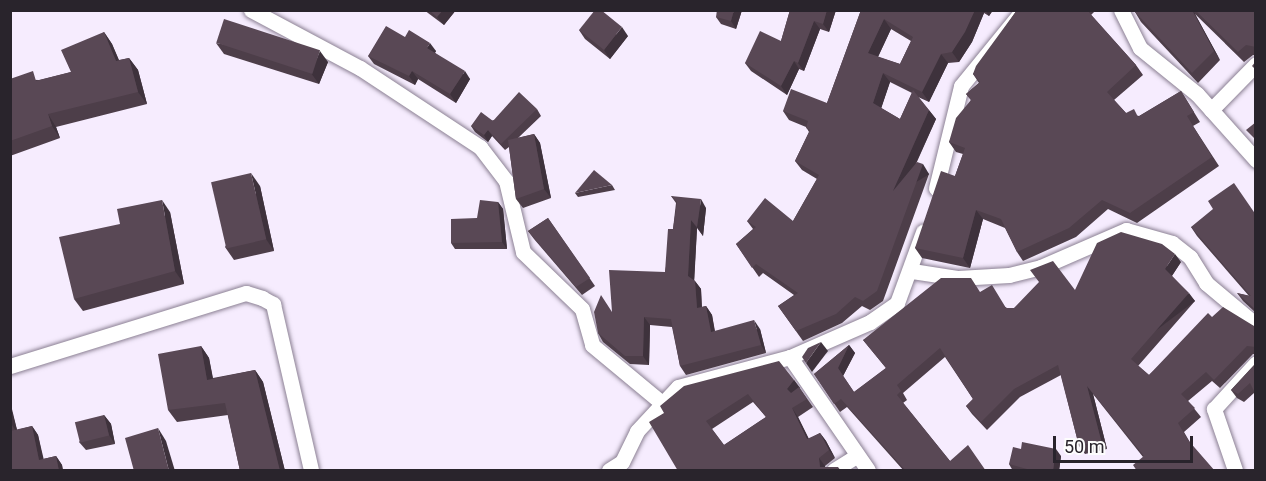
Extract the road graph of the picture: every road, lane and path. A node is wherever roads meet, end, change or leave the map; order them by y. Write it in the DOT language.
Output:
graph roads {
  1 [pos="251,10"];
  2 [pos="1023,10"];
  3 [pos="1121,10"];
  4 [pos="1256,64"];
  5 [pos="1211,110"];
  6 [pos="1256,160"];
  7 [pos="912,271"];
  8 [pos="1256,325"];
  9 [pos="790,357"];
  10 [pos="12,361"];
  11 [pos="1256,363"];
  12 [pos="663,404"];
  13 [pos="855,457"];
  14 [pos="311,471"];
  15 [pos="609,471"];
  16 [pos="834,471"];
  17 [pos="868,471"];
  18 [pos="1235,471"];
  1 -- 12 [label="street"];
  2 -- 7 [label="street"];
  3 -- 5 [label="street"];
  4 -- 5 [label="street"];
  5 -- 6 [label="street"];
  7 -- 8 [label="street"];
  7 -- 9 [label="street"];
  9 -- 12 [label="street"];
  9 -- 13 [label="street"];
  10 -- 14 [label="street"];
  11 -- 18 [label="street"];
  12 -- 15 [label="street"];
  13 -- 16 [label="street"];
  13 -- 17 [label="street"];
}
